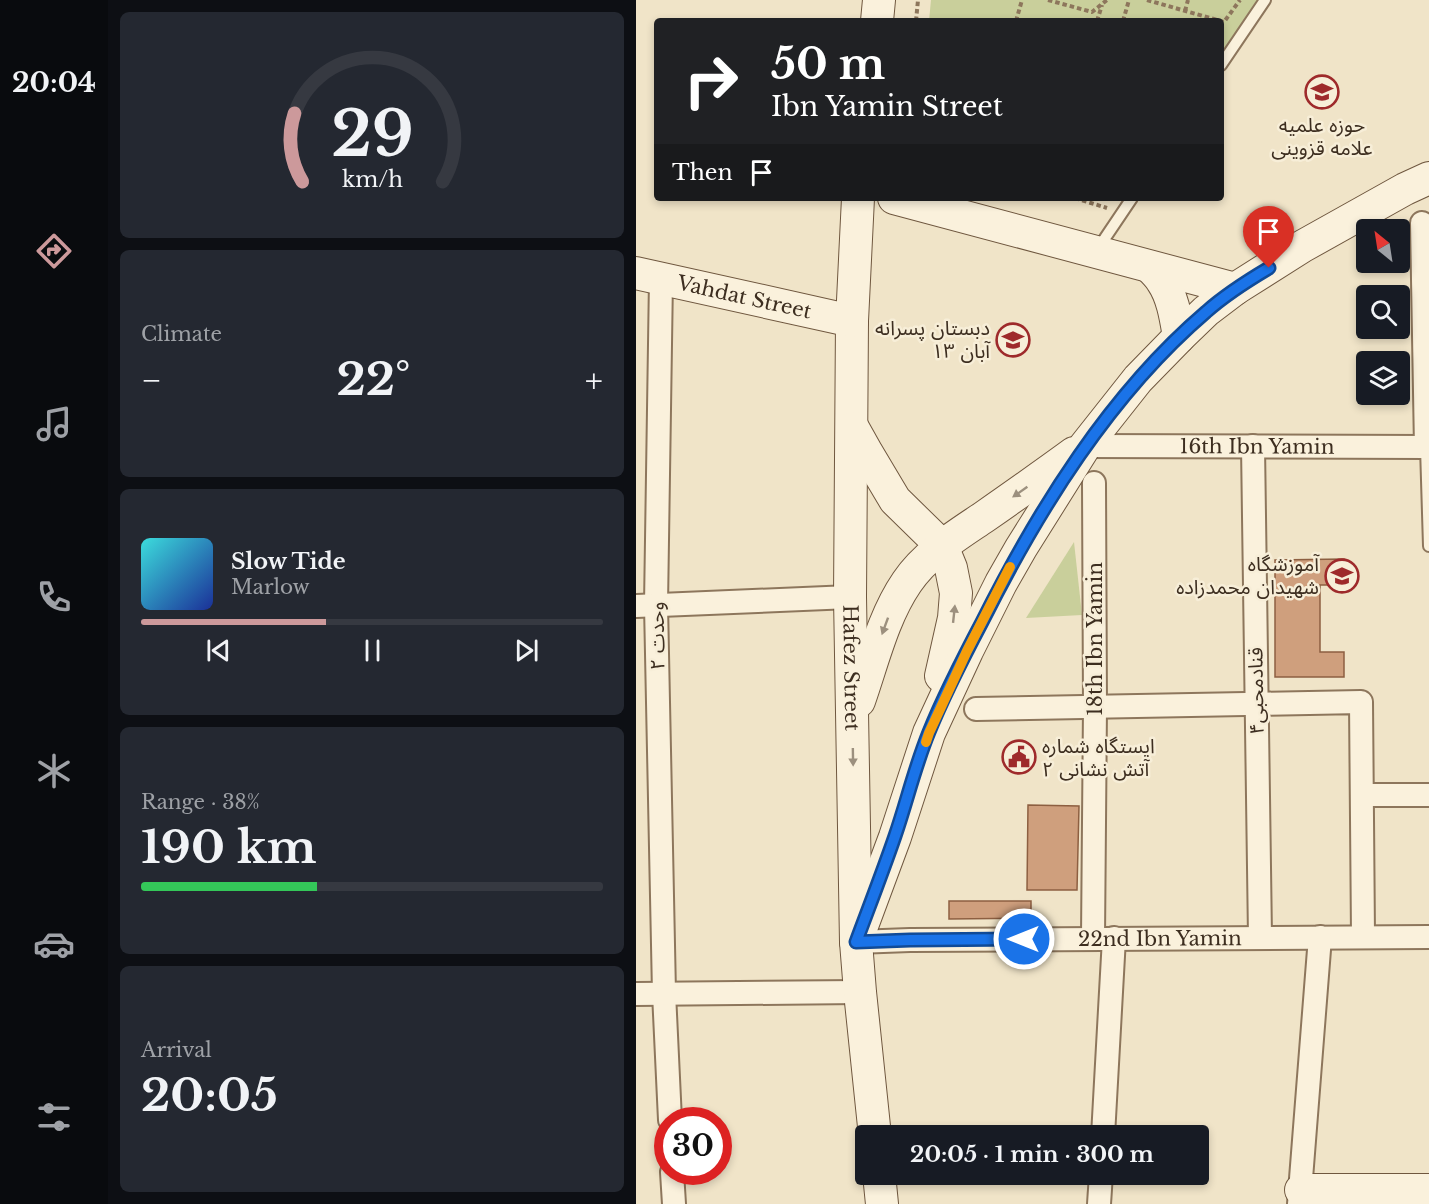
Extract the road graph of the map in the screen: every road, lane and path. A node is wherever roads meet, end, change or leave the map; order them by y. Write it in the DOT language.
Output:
graph roads {
  1 [pos="879,0"];
  2 [pos="918,0"];
  3 [pos="1022,0"];
  4 [pos="1048,0"];
  5 [pos="1107,0"];
  6 [pos="1129,0"];
  7 [pos="1147,0"];
  8 [pos="1188,0"];
  9 [pos="1240,0"];
  10 [pos="1265,0"];
  11 [pos="1102,4"];
  12 [pos="1185,11"];
  13 [pos="877,18"];
  14 [pos="916,18"];
  15 [pos="1017,18"];
  16 [pos="1098,18"];
  17 [pos="1124,18"];
  18 [pos="1210,18"];
  19 [pos="1224,22"];
  20 [pos="1224,61"];
  21 [pos="1429,178"];
  22 [pos="858,201"];
  23 [pos="905,201"];
  24 [pos="1084,201"];
  25 [pos="1130,201"];
  26 [pos="1122,213"];
  27 [pos="1422,224"];
  28 [pos="1096,252"];
  29 [pos="1149,267"];
  30 [pos="648,276"];
  31 [pos="1235,289"];
  32 [pos="852,321"];
  33 [pos="1179,337"];
  34 [pos="852,425"];
  35 [pos="1085,446"];
  36 [pos="1253,446"];
  37 [pos="1428,447"];
  38 [pos="1095,483"];
  39 [pos="895,500"];
  40 [pos="850,517"];
  41 [pos="942,546"];
  42 [pos="1429,546"];
  43 [pos="850,597"];
  44 [pos="646,605"];
  45 [pos="647,690"];
  46 [pos="1257,704"];
  47 [pos="1095,706"];
  48 [pos="976,709"];
  49 [pos="852,722"];
  50 [pos="929,733"];
  51 [pos="1362,795"];
  52 [pos="1429,795"];
  53 [pos="1363,936"];
  54 [pos="1260,937"];
  55 [pos="1320,937"];
  56 [pos="1429,937"];
  57 [pos="1103,938"];
  58 [pos="856,942"];
  59 [pos="860,992"];
  60 [pos="664,993"];
  61 [pos="636,994"];
  62 [pos="669,1107"];
  63 [pos="874,1125"];
  64 [pos="1103,1125"];
  65 [pos="673,1185"];
  66 [pos="880,1185"];
  67 [pos="1100,1185"];
  68 [pos="1429,1190"];
  69 [pos="1300,1197"];
  70 [pos="1361,1197"];
  71 [pos="674,1204"];
  72 [pos="882,1204"];
  73 [pos="1099,1204"];
  1 -- 13 [label="main road"];
  2 -- 14 [label="path"];
  3 -- 15 [label="path"];
  4 -- 11 [label="path"];
  5 -- 11 [label="path"];
  6 -- 17 [label="path"];
  7 -- 12 [label="path"];
  8 -- 12 [label="path"];
  9 -- 19 [label="path"];
  10 -- 20 [label="lane"];
  11 -- 16 [label="path"];
  12 -- 18 [label="path"];
  21 -- 31 [label="main road"];
  22 -- 32 [label="main road, Hafez Street"];
  23 -- 28 [label="main road"];
  24 -- 26 [label="path"];
  25 -- 26 [label="lane"];
  26 -- 28 [label="lane"];
  27 -- 37 [label="street"];
  28 -- 29 [label="main road"];
  29 -- 31 [label="main road"];
  29 -- 33 [label="main road"];
  30 -- 32 [label="main road, Vahdat Street"];
  30 -- 44 [label="street, وحدت ۲"];
  31 -- 33 [label="main road"];
  32 -- 34 [label="main road, Hafez Street"];
  33 -- 35 [label="main road"];
  34 -- 39 [label="main road"];
  34 -- 40 [label="main road, Hafez Street"];
  35 -- 36 [label="street, 16th Ibn Yamin"];
  35 -- 41 [label="main road, one-way"];
  35 -- 50 [label="main road"];
  36 -- 37 [label="street, 16th Ibn Yamin"];
  36 -- 46 [label="street, قنادمحبی۴"];
  37 -- 42 [label="lane"];
  38 -- 47 [label="street, 18th Ibn Yamin"];
  39 -- 40 [label="main road"];
  39 -- 41 [label="main road"];
  40 -- 43 [label="main road, Hafez Street"];
  41 -- 49 [label="main road, one-way"];
  50 -- 41 [label="main road, one-way"];
  43 -- 44 [label="street"];
  43 -- 49 [label="main road, Hafez Street"];
  44 -- 45 [label="street, وحدت ۲"];
  45 -- 60 [label="street, وحدت ۲"];
  46 -- 47 [label="street"];
  46 -- 51 [label="street"];
  46 -- 54 [label="street, قنادمحبی۴"];
  47 -- 48 [label="street"];
  47 -- 57 [label="street, 18th Ibn Yamin"];
  49 -- 58 [label="main road, Hafez Street, one-way"];
  50 -- 58 [label="main road"];
  51 -- 52 [label="street"];
  51 -- 53 [label="street"];
  53 -- 55 [label="street, 22nd Ibn Yamin"];
  53 -- 56 [label="street, 22nd Ibn Yamin"];
  54 -- 55 [label="street, 22nd Ibn Yamin"];
  54 -- 57 [label="street, 22nd Ibn Yamin"];
  55 -- 69 [label="street"];
  57 -- 58 [label="street, 22nd Ibn Yamin"];
  57 -- 64 [label="street, 18th Ibn Yamin"];
  58 -- 59 [label="main road, Hafez Street"];
  59 -- 60 [label="street"];
  59 -- 63 [label="main road, Hafez Street"];
  60 -- 61 [label="street"];
  60 -- 62 [label="street, وحدت ۲"];
  65 -- 71 [label="street"];
  66 -- 72 [label="main road"];
  67 -- 73 [label="street"];
  68 -- 70 [label="main road"];
  69 -- 70 [label="main road"];
}
